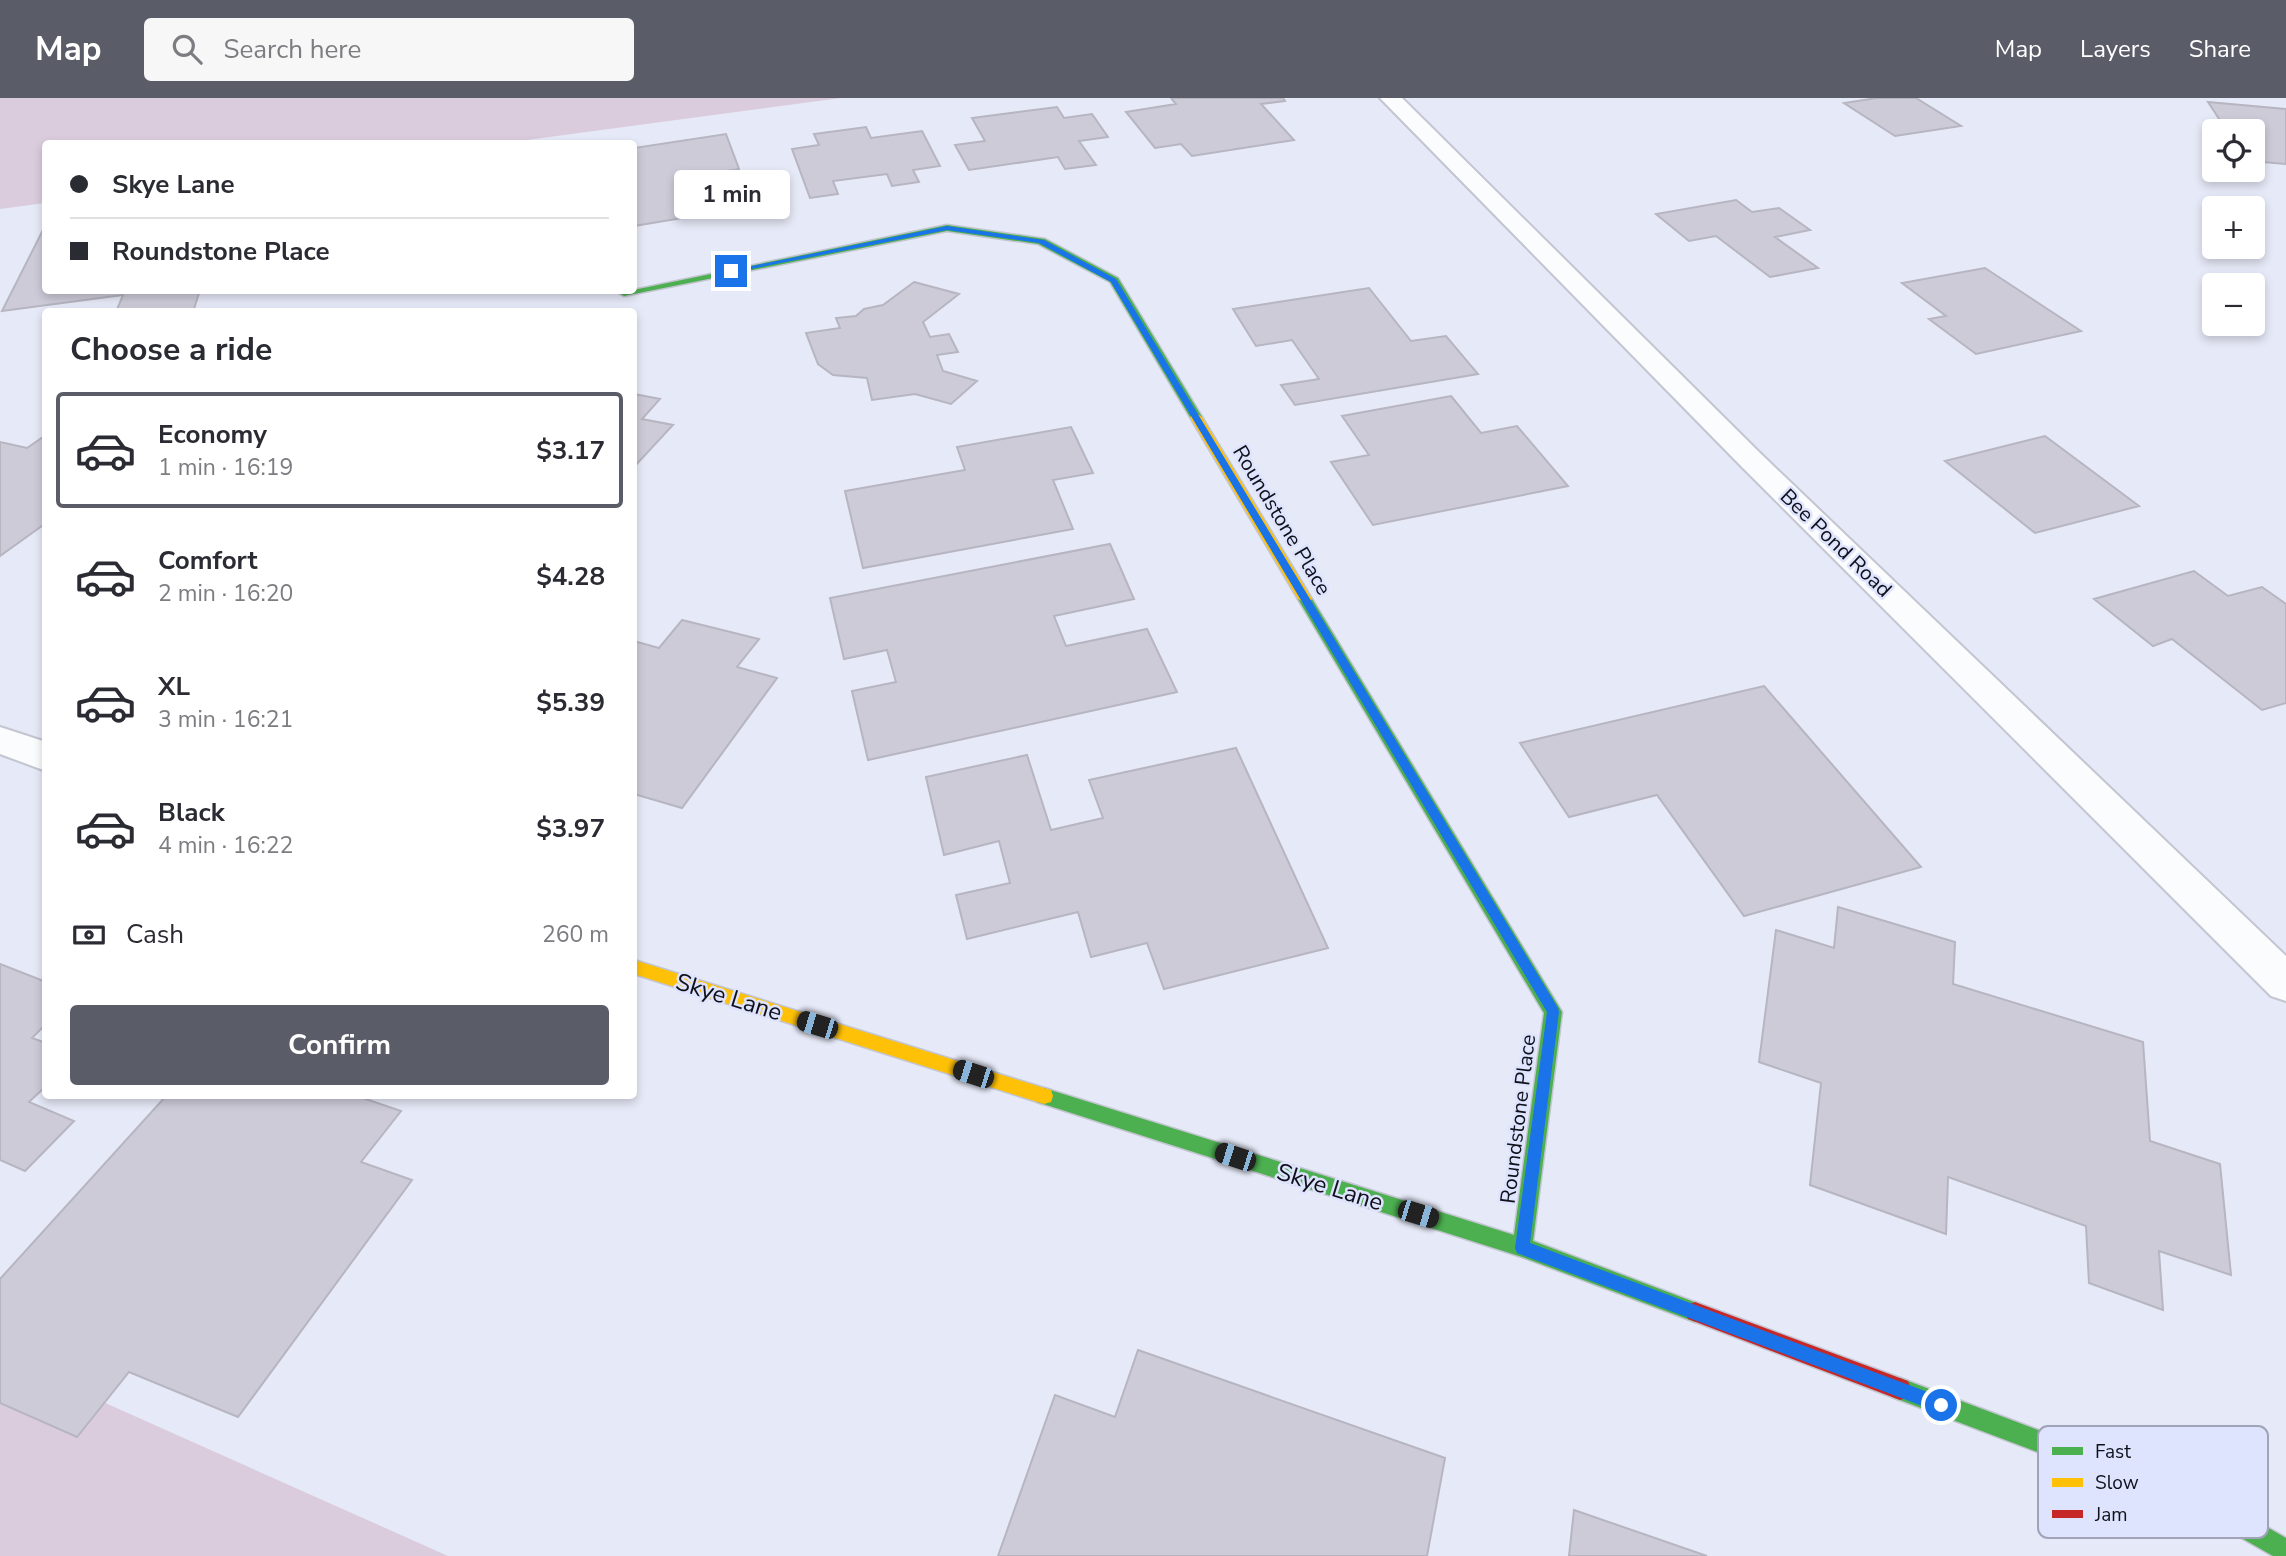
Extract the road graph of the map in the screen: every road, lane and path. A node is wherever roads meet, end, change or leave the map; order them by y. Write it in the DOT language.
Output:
graph roads {
  1 [pos="1390,98"];
  2 [pos="637,290"];
  3 [pos="0,740"];
  4 [pos="42,756"];
  5 [pos="637,968"];
  6 [pos="2286,983"];
  7 [pos="1522,1248"];
  8 [pos="2038,1441"];
  9 [pos="2264,1538"];
  10 [pos="2286,1551"];
  1 -- 6 [label="street, Bee Pond Road"];
  2 -- 7 [label="street, Roundstone Place"];
  3 -- 4 [label="street"];
  5 -- 7 [label="street, Skye Lane"];
  7 -- 8 [label="street, Skye Lane"];
  9 -- 10 [label="street, Skye Lane"];
}
